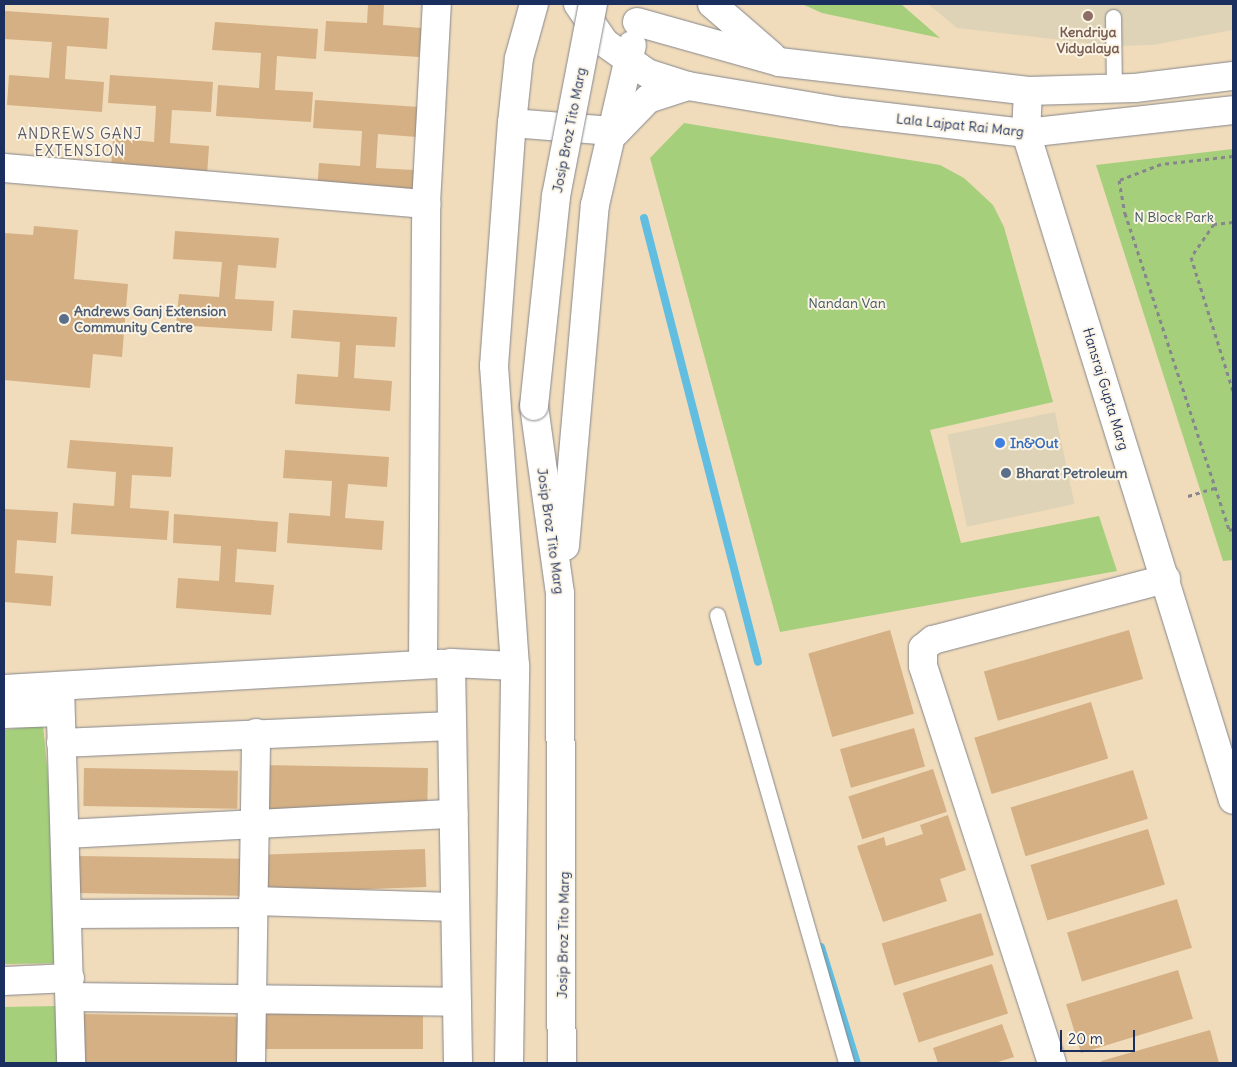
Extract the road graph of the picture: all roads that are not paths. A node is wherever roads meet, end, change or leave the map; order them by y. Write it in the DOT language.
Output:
graph roads {
  1 [pos="437,4"];
  2 [pos="534,4"];
  3 [pos="578,4"];
  4 [pos="593,4"];
  5 [pos="712,4"];
  6 [pos="638,13"];
  7 [pos="1113,17"];
  8 [pos="779,62"];
  9 [pos="628,63"];
  10 [pos="1233,76"];
  11 [pos="688,86"];
  12 [pos="1114,88"];
  13 [pos="1028,91"];
  14 [pos="1233,110"];
  15 [pos="512,123"];
  16 [pos="1026,133"];
  17 [pos="611,136"];
  18 [pos="4,168"];
  19 [pos="426,204"];
  20 [pos="1166,579"];
  21 [pos="560,593"];
  22 [pos="717,615"];
  23 [pos="450,663"];
  24 [pos="424,664"];
  25 [pos="515,666"];
  26 [pos="4,689"];
  27 [pos="60,699"];
  28 [pos="4,714"];
  29 [pos="452,726"];
  30 [pos="256,733"];
  31 [pos="62,743"];
  32 [pos="1226,753"];
  33 [pos="1233,800"];
  34 [pos="453,814"];
  35 [pos="254,824"];
  36 [pos="65,834"];
  37 [pos="455,906"];
  38 [pos="253,907"];
  39 [pos="68,914"];
  40 [pos="4,981"];
  41 [pos="70,987"];
  42 [pos="252,998"];
  43 [pos="457,1002"];
  44 [pos="71,1063"];
  45 [pos="251,1063"];
  46 [pos="458,1063"];
  47 [pos="509,1063"];
  48 [pos="562,1063"];
  49 [pos="846,1063"];
  50 [pos="1052,1063"];
  1 -- 19 [label="street"];
  2 -- 15 [label="street"];
  3 -- 9 [label="street"];
  4 -- 21 [label="street, Josip Broz Tito Marg, bridge"];
  5 -- 8 [label="street"];
  6 -- 8 [label="street"];
  6 -- 9 [label="street"];
  7 -- 12 [label="lane"];
  8 -- 13 [label="street"];
  9 -- 11 [label="street"];
  9 -- 17 [label="street"];
  10 -- 12 [label="street"];
  11 -- 16 [label="street, Lala Lajpat Rai Marg"];
  11 -- 17 [label="street"];
  12 -- 13 [label="street"];
  13 -- 16 [label="street, Hansraj Gupta Marg"];
  14 -- 16 [label="street, Lala Lajpat Rai Marg"];
  15 -- 17 [label="street"];
  15 -- 25 [label="street"];
  16 -- 20 [label="street, Hansraj Gupta Marg"];
  17 -- 21 [label="street"];
  18 -- 19 [label="street"];
  19 -- 24 [label="street"];
  20 -- 32 [label="street, Hansraj Gupta Marg"];
  20 -- 50 [label="street"];
  21 -- 48 [label="street, Josip Broz Tito Marg"];
  22 -- 49 [label="lane"];
  23 -- 24 [label="street"];
  23 -- 25 [label="street"];
  23 -- 29 [label="street"];
  24 -- 27 [label="street"];
  25 -- 47 [label="street"];
  26 -- 27 [label="street"];
  27 -- 28 [label="street"];
  27 -- 31 [label="street"];
  29 -- 30 [label="street"];
  29 -- 34 [label="street"];
  30 -- 31 [label="street"];
  30 -- 35 [label="street"];
  31 -- 36 [label="street"];
  32 -- 33 [label="street, Hansraj Gupta Marg"];
  34 -- 35 [label="street"];
  34 -- 37 [label="street"];
  35 -- 36 [label="street"];
  35 -- 38 [label="street"];
  36 -- 39 [label="street"];
  37 -- 38 [label="street"];
  37 -- 43 [label="street"];
  38 -- 39 [label="street"];
  38 -- 42 [label="street"];
  39 -- 41 [label="street"];
  40 -- 41 [label="street"];
  41 -- 42 [label="street"];
  41 -- 44 [label="street"];
  42 -- 43 [label="street"];
  42 -- 45 [label="street"];
  43 -- 46 [label="street"];
}
